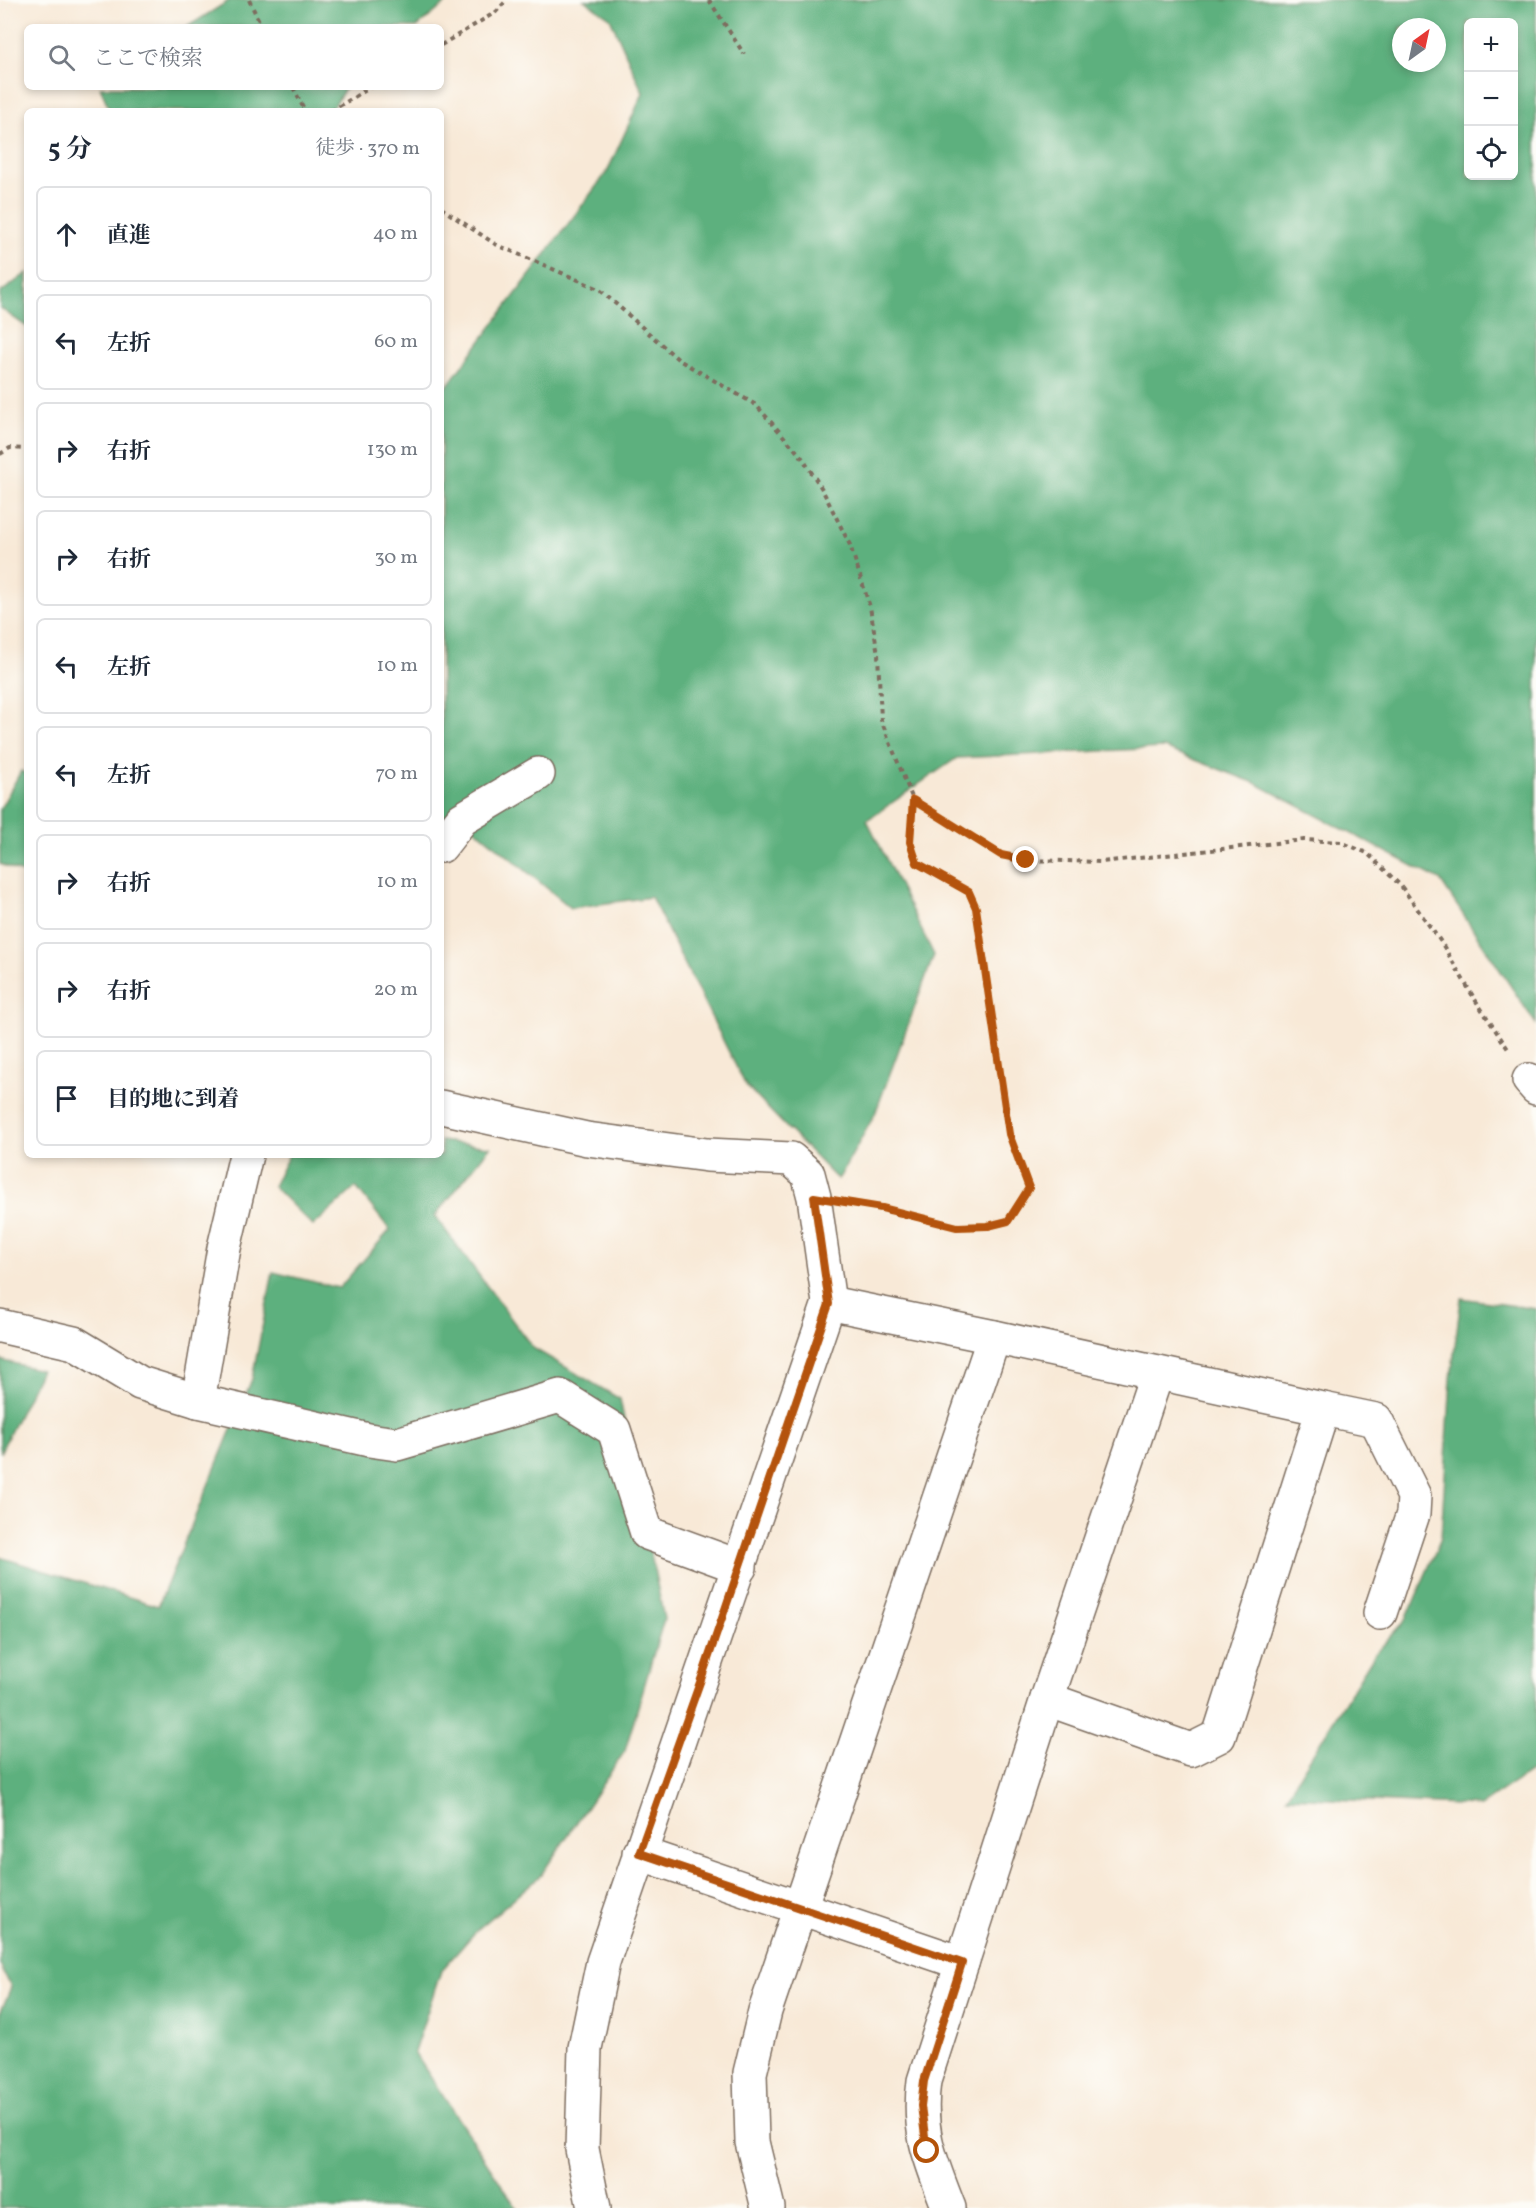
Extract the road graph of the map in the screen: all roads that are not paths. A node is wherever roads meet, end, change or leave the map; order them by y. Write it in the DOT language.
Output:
graph roads {
  1 [pos="538,774"];
  2 [pos="444,842"];
  3 [pos="444,1108"];
  4 [pos="245,1158"];
  5 [pos="829,1304"];
  6 [pos="0,1326"];
  7 [pos="994,1337"];
  8 [pos="1157,1373"];
  9 [pos="198,1401"];
  10 [pos="1323,1409"];
  11 [pos="740,1567"];
  12 [pos="1380,1613"];
  13 [pos="1047,1699"];
  14 [pos="639,1853"];
  15 [pos="800,1908"];
  16 [pos="962,1963"];
  17 [pos="594,2208"];
  18 [pos="768,2208"];
  19 [pos="949,2208"];
  1 -- 2 [label="street"];
  3 -- 5 [label="street"];
  4 -- 9 [label="street"];
  5 -- 7 [label="street"];
  5 -- 11 [label="street"];
  6 -- 9 [label="street"];
  7 -- 8 [label="street"];
  7 -- 15 [label="street"];
  8 -- 10 [label="street"];
  8 -- 13 [label="street"];
  9 -- 11 [label="street"];
  10 -- 12 [label="street"];
  10 -- 13 [label="street"];
  11 -- 14 [label="street"];
  13 -- 16 [label="street"];
  14 -- 15 [label="street"];
  14 -- 17 [label="street"];
  15 -- 16 [label="street"];
  15 -- 18 [label="street"];
  16 -- 19 [label="street"];
}
